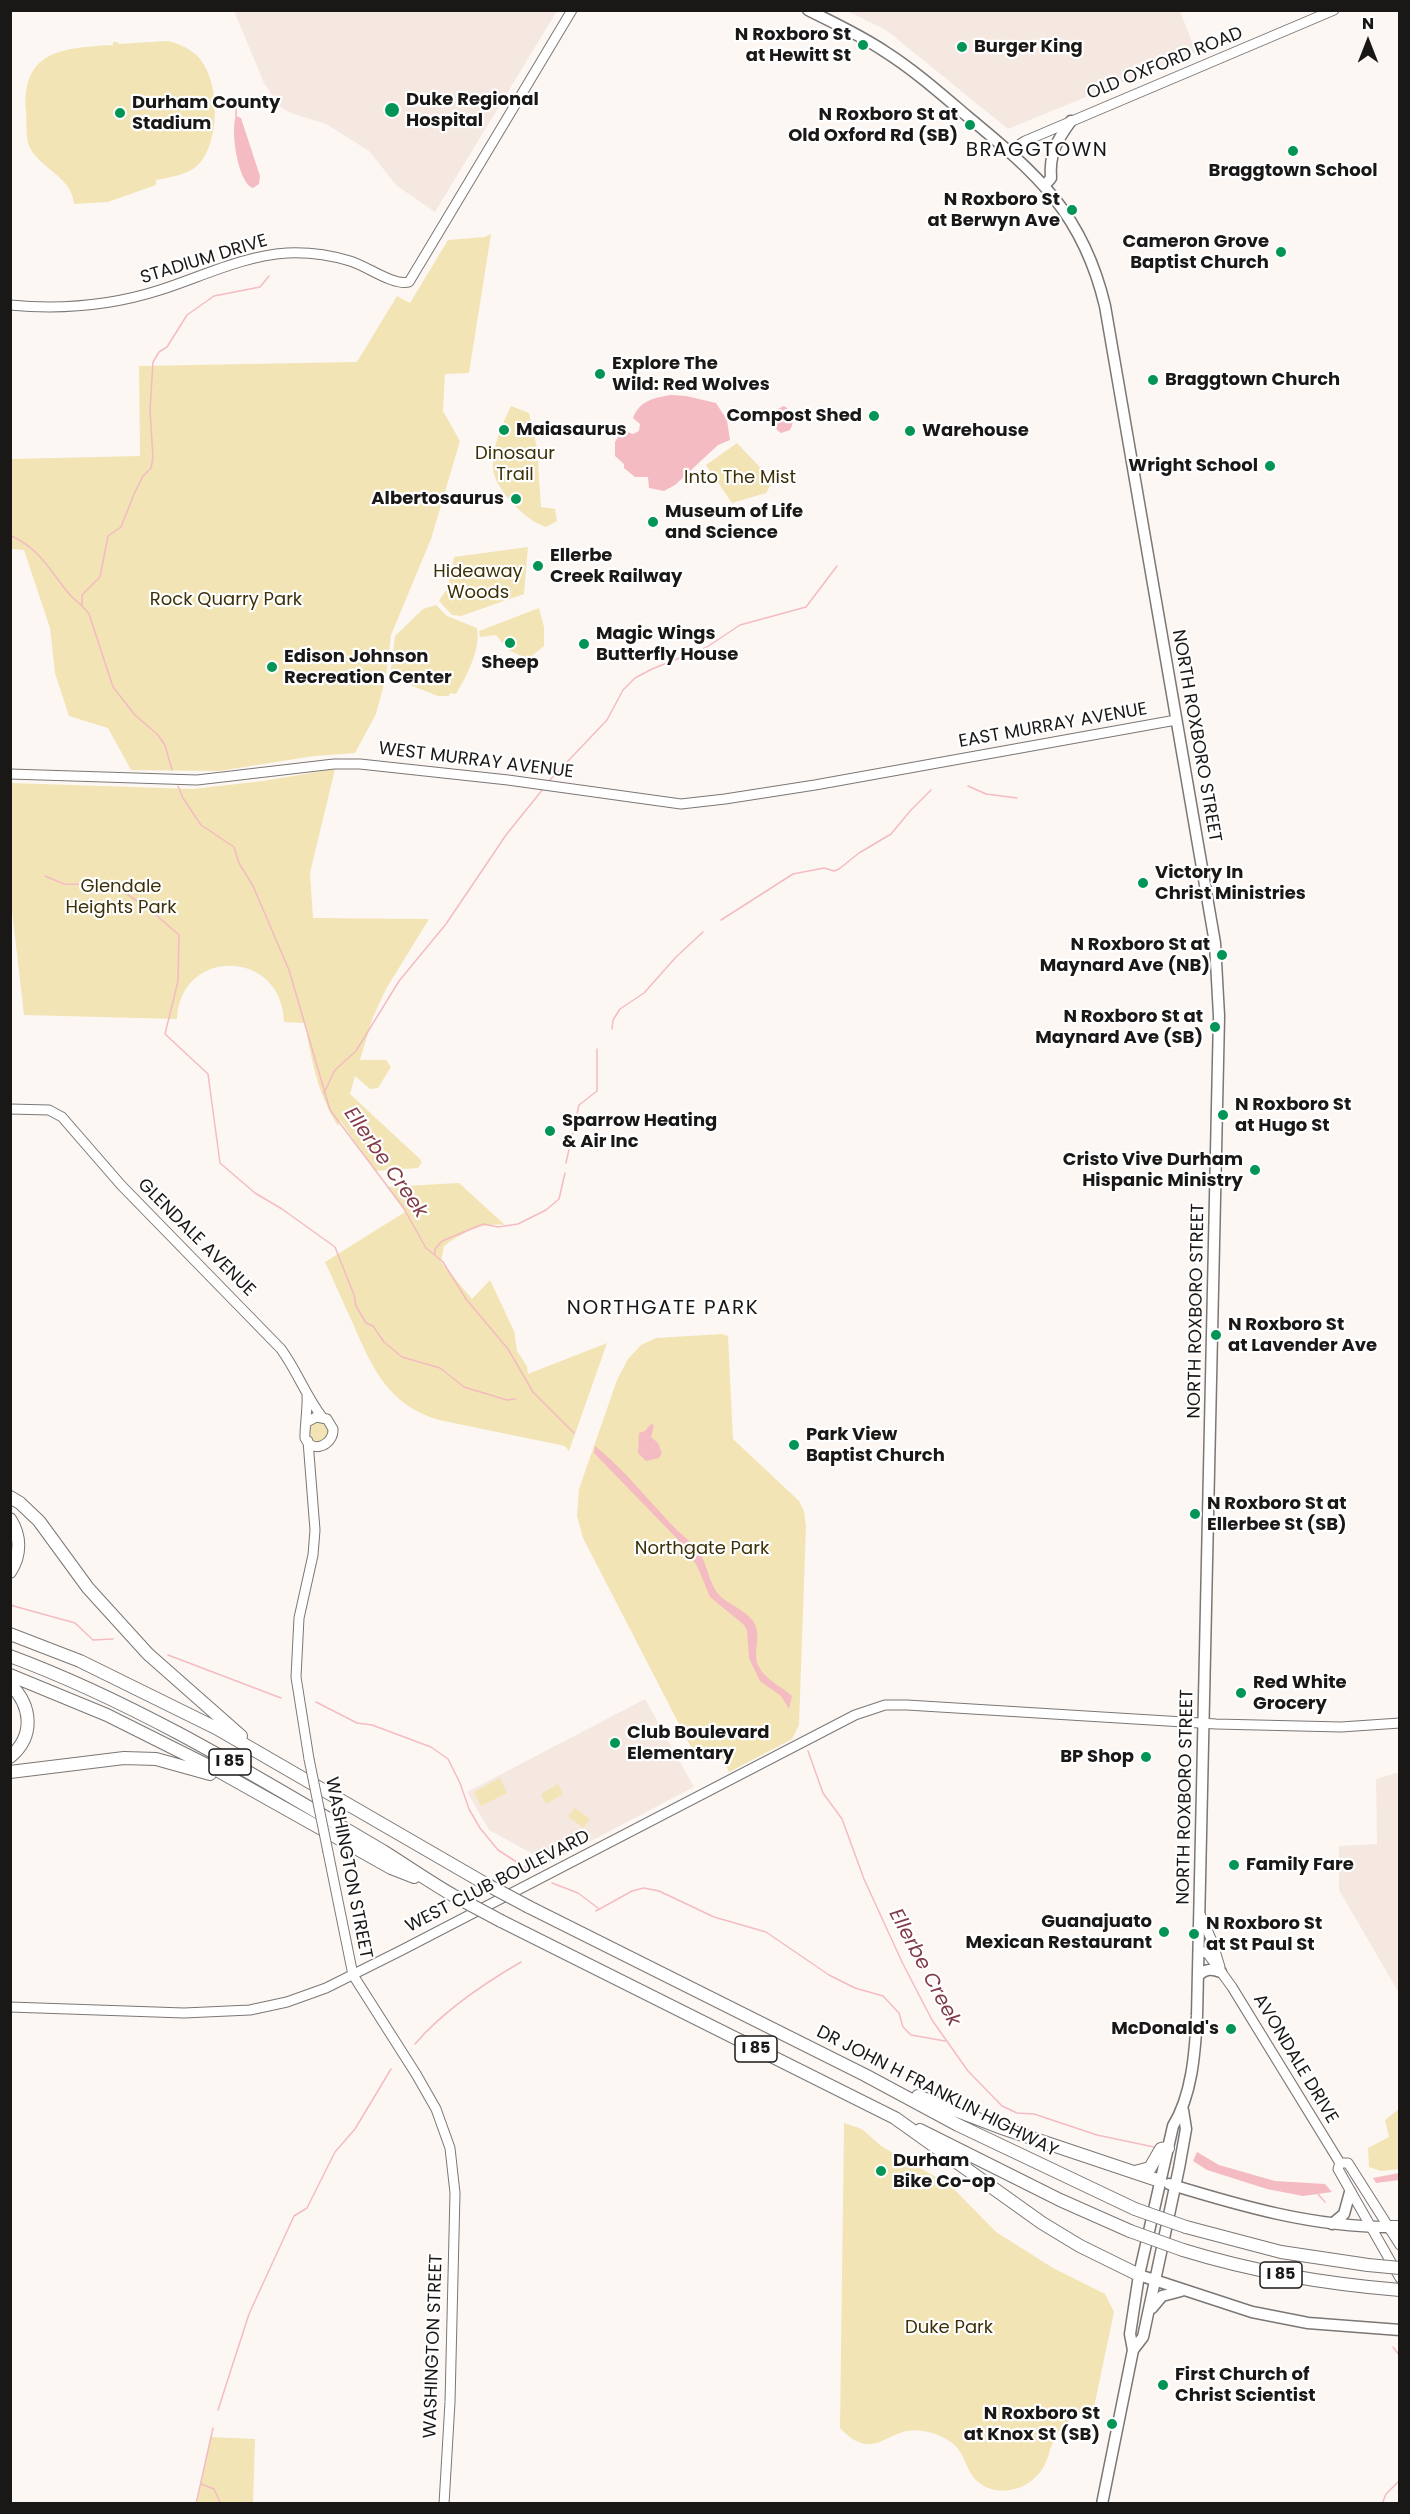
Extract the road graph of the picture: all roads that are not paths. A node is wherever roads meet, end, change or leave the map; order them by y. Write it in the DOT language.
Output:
graph roads {
  1 [pos="572,10"];
  2 [pos="808,10"];
  3 [pos="1334,10"];
  4 [pos="1071,121"];
  5 [pos="1009,151"];
  6 [pos="1045,185"];
  7 [pos="10,305"];
  8 [pos="1176,720"];
  9 [pos="935,764"];
  10 [pos="10,774"];
  11 [pos="10,1109"];
  12 [pos="307,1394"];
  13 [pos="322,1417"];
  14 [pos="307,1422"];
  15 [pos="308,1441"];
  16 [pos="323,1446"];
  17 [pos="310,1468"];
  18 [pos="10,1497"];
  19 [pos="10,1519"];
  20 [pos="10,1572"];
  21 [pos="10,1634"];
  22 [pos="10,1656"];
  23 [pos="10,1675"];
  24 [pos="10,1684"];
  25 [pos="1204,1723"];
  26 [pos="1400,1723"];
  27 [pos="258,1750"];
  28 [pos="10,1757"];
  29 [pos="10,1772"];
  30 [pos="248,1788"];
  31 [pos="440,1888"];
  32 [pos="1200,1914"];
  33 [pos="1199,1950"];
  34 [pos="1221,1972"];
  35 [pos="352,1975"];
  36 [pos="1198,1976"];
  37 [pos="10,2007"];
  38 [pos="864,2075"];
  39 [pos="1183,2110"];
  40 [pos="895,2118"];
  41 [pos="1168,2148"];
  42 [pos="1340,2163"];
  43 [pos="1135,2172"];
  44 [pos="1160,2181"];
  45 [pos="1175,2186"];
  46 [pos="1350,2192"];
  47 [pos="1332,2224"];
  48 [pos="1369,2227"];
  49 [pos="1394,2227"];
  50 [pos="1400,2245"];
  51 [pos="1400,2268"];
  52 [pos="1138,2275"];
  53 [pos="1400,2278"];
  54 [pos="1155,2281"];
  55 [pos="1400,2290"];
  56 [pos="1185,2291"];
  57 [pos="1149,2313"];
  58 [pos="1400,2330"];
  59 [pos="1133,2350"];
  60 [pos="444,2504"];
  61 [pos="1102,2504"];
  1 -- 7 [label="street, STADIUM DRIVE"];
  2 -- 5 [label="main road, NORTH ROXBORO STREET"];
  3 -- 4 [label="street, OLD OXFORD ROAD"];
  4 -- 5 [label="street, OLD OXFORD ROAD"];
  4 -- 6 [label="main road"];
  5 -- 6 [label="main road, NORTH ROXBORO STREET"];
  6 -- 8 [label="main road, NORTH ROXBORO STREET"];
  8 -- 9 [label="street, EAST MURRAY AVENUE"];
  8 -- 25 [label="main road, NORTH ROXBORO STREET"];
  9 -- 10 [label="street, WEST MURRAY AVENUE"];
  11 -- 12 [label="street, GLENDALE AVENUE"];
  12 -- 13 [label="street, GLENDALE AVENUE"];
  12 -- 14 [label="street, GLENDALE AVENUE"];
  13 -- 14 [label="street"];
  13 -- 16 [label="street"];
  14 -- 15 [label="street"];
  15 -- 16 [label="street"];
  15 -- 17 [label="street, WASHINGTON STREET"];
  16 -- 17 [label="street"];
  17 -- 35 [label="street, WASHINGTON STREET, bridge"];
  18 -- 27 [label="highway"];
  19 -- 20 [label="highway"];
  21 -- 27 [label="highway, I 85"];
  22 -- 31 [label="highway, I 85"];
  23 -- 30 [label="highway"];
  24 -- 28 [label="highway"];
  25 -- 26 [label="street, WEST CLUB BOULEVARD"];
  25 -- 32 [label="main road, NORTH ROXBORO STREET"];
  25 -- 35 [label="street, WEST CLUB BOULEVARD"];
  27 -- 38 [label="highway, DR JOHN H FRANKLIN HIGHWAY / I 85, bridge"];
  29 -- 30 [label="highway"];
  30 -- 31 [label="highway"];
  31 -- 40 [label="highway, I 85, bridge"];
  32 -- 33 [label="main road, NORTH ROXBORO STREET"];
  32 -- 34 [label="street, AVONDALE DRIVE"];
  33 -- 34 [label="street, AVONDALE DRIVE"];
  33 -- 36 [label="main road, NORTH ROXBORO STREET"];
  34 -- 36 [label="main road"];
  34 -- 42 [label="street, AVONDALE DRIVE"];
  35 -- 37 [label="street, WEST CLUB BOULEVARD"];
  35 -- 60 [label="street, WASHINGTON STREET"];
  36 -- 39 [label="main road, NORTH ROXBORO STREET"];
  38 -- 43 [label="highway"];
  38 -- 51 [label="highway, DR JOHN H FRANKLIN HIGHWAY / I 85, bridge"];
  39 -- 41 [label="main road, NORTH ROXBORO STREET"];
  39 -- 45 [label="main road, NORTH ROXBORO STREET"];
  40 -- 52 [label="highway"];
  40 -- 55 [label="highway, I 85, bridge"];
  41 -- 43 [label="highway"];
  41 -- 44 [label="main road, NORTH ROXBORO STREET"];
  42 -- 46 [label="street, AVONDALE DRIVE"];
  42 -- 49 [label="street, AVONDALE DRIVE"];
  43 -- 44 [label="highway"];
  44 -- 45 [label="main road"];
  44 -- 52 [label="main road, NORTH ROXBORO STREET"];
  45 -- 47 [label="main road"];
  45 -- 54 [label="main road, NORTH ROXBORO STREET"];
  46 -- 47 [label="main road"];
  46 -- 48 [label="street, AVONDALE DRIVE"];
  47 -- 48 [label="main road"];
  48 -- 49 [label="main road"];
  48 -- 53 [label="street, AVONDALE DRIVE"];
  49 -- 50 [label="street, AVONDALE DRIVE"];
  52 -- 54 [label="main road"];
  52 -- 59 [label="main road, NORTH ROXBORO STREET"];
  54 -- 56 [label="main road"];
  54 -- 57 [label="main road, NORTH ROXBORO STREET"];
  56 -- 57 [label="main road"];
  56 -- 58 [label="main road"];
  57 -- 59 [label="main road, NORTH ROXBORO STREET"];
  59 -- 61 [label="main road, NORTH ROXBORO STREET"];
}
